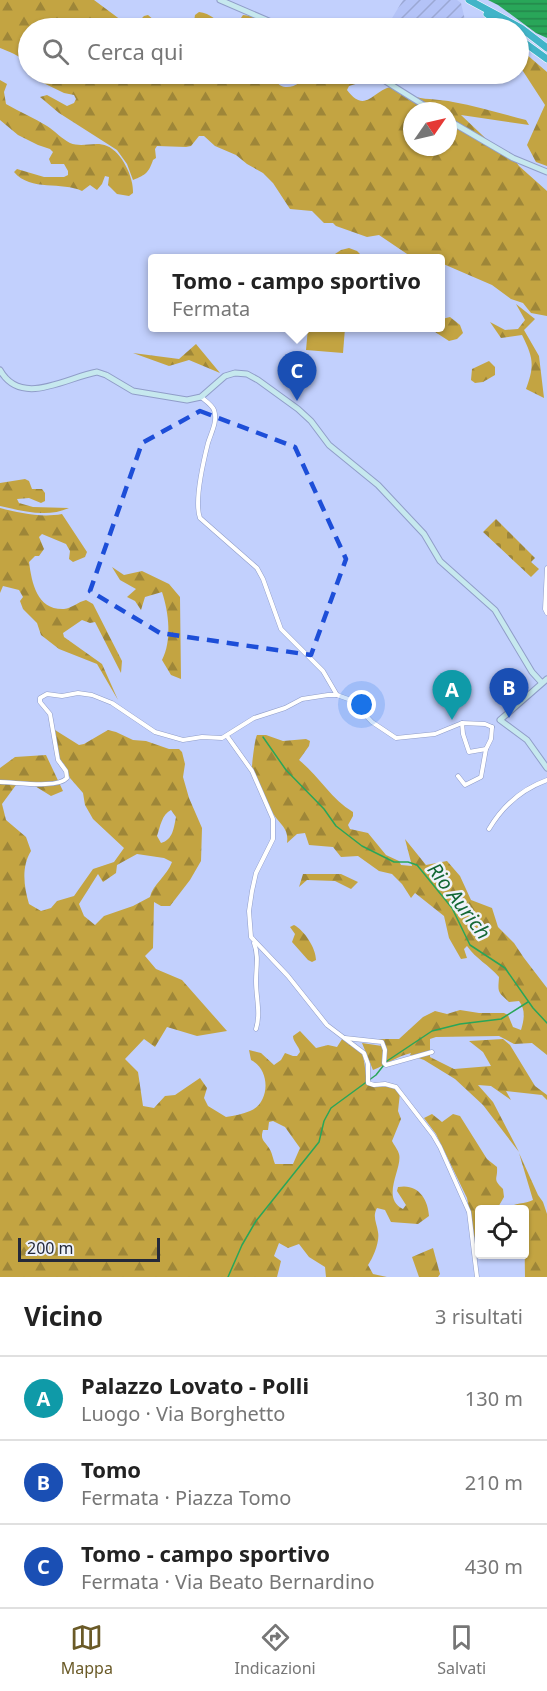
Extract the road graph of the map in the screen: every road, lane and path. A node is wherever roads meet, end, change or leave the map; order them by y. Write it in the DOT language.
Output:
graph roads {
  1 [pos="220,0"];
  2 [pos="469,0"];
  3 [pos="262,18"];
  4 [pos="493,18"];
  5 [pos="502,18"];
  6 [pos="529,34"];
  7 [pos="529,46"];
  8 [pos="547,48"];
  9 [pos="547,59"];
  10 [pos="390,84"];
  11 [pos="419,102"];
  12 [pos="457,125"];
  13 [pos="547,172"];
  14 [pos="1,372"];
  15 [pos="201,397"];
  16 [pos="547,568"];
  17 [pos="547,613"];
  18 [pos="544,681"];
  19 [pos="337,695"];
  20 [pos="501,720"];
  21 [pos="462,723"];
  22 [pos="492,727"];
  23 [pos="227,736"];
  24 [pos="486,749"];
  25 [pos="547,768"];
  26 [pos="458,776"];
  27 [pos="547,780"];
  28 [pos="0,782"];
  29 [pos="489,829"];
  30 [pos="251,937"];
  31 [pos="256,1029"];
  32 [pos="345,1038"];
  33 [pos="432,1052"];
  34 [pos="477,1277"];
  1 -- 3 [label="street"];
  2 -- 4 [label="highway"];
  2 -- 5 [label="highway"];
  6 -- 8 [label="highway"];
  7 -- 9 [label="highway"];
  10 -- 11 [label="street"];
  12 -- 13 [label="street"];
  14 -- 15 [label="street"];
  15 -- 18 [label="street"];
  15 -- 19 [label="street"];
  16 -- 17 [label="street"];
  18 -- 20 [label="street"];
  19 -- 21 [label="street"];
  19 -- 23 [label="street"];
  20 -- 22 [label="street"];
  20 -- 25 [label="street"];
  21 -- 22 [label="street"];
  21 -- 24 [label="street"];
  22 -- 24 [label="street"];
  23 -- 28 [label="street"];
  23 -- 30 [label="street"];
  24 -- 26 [label="street"];
  27 -- 29 [label="street"];
  30 -- 31 [label="street"];
  30 -- 32 [label="street"];
  32 -- 33 [label="street"];
  32 -- 34 [label="street"];
}
